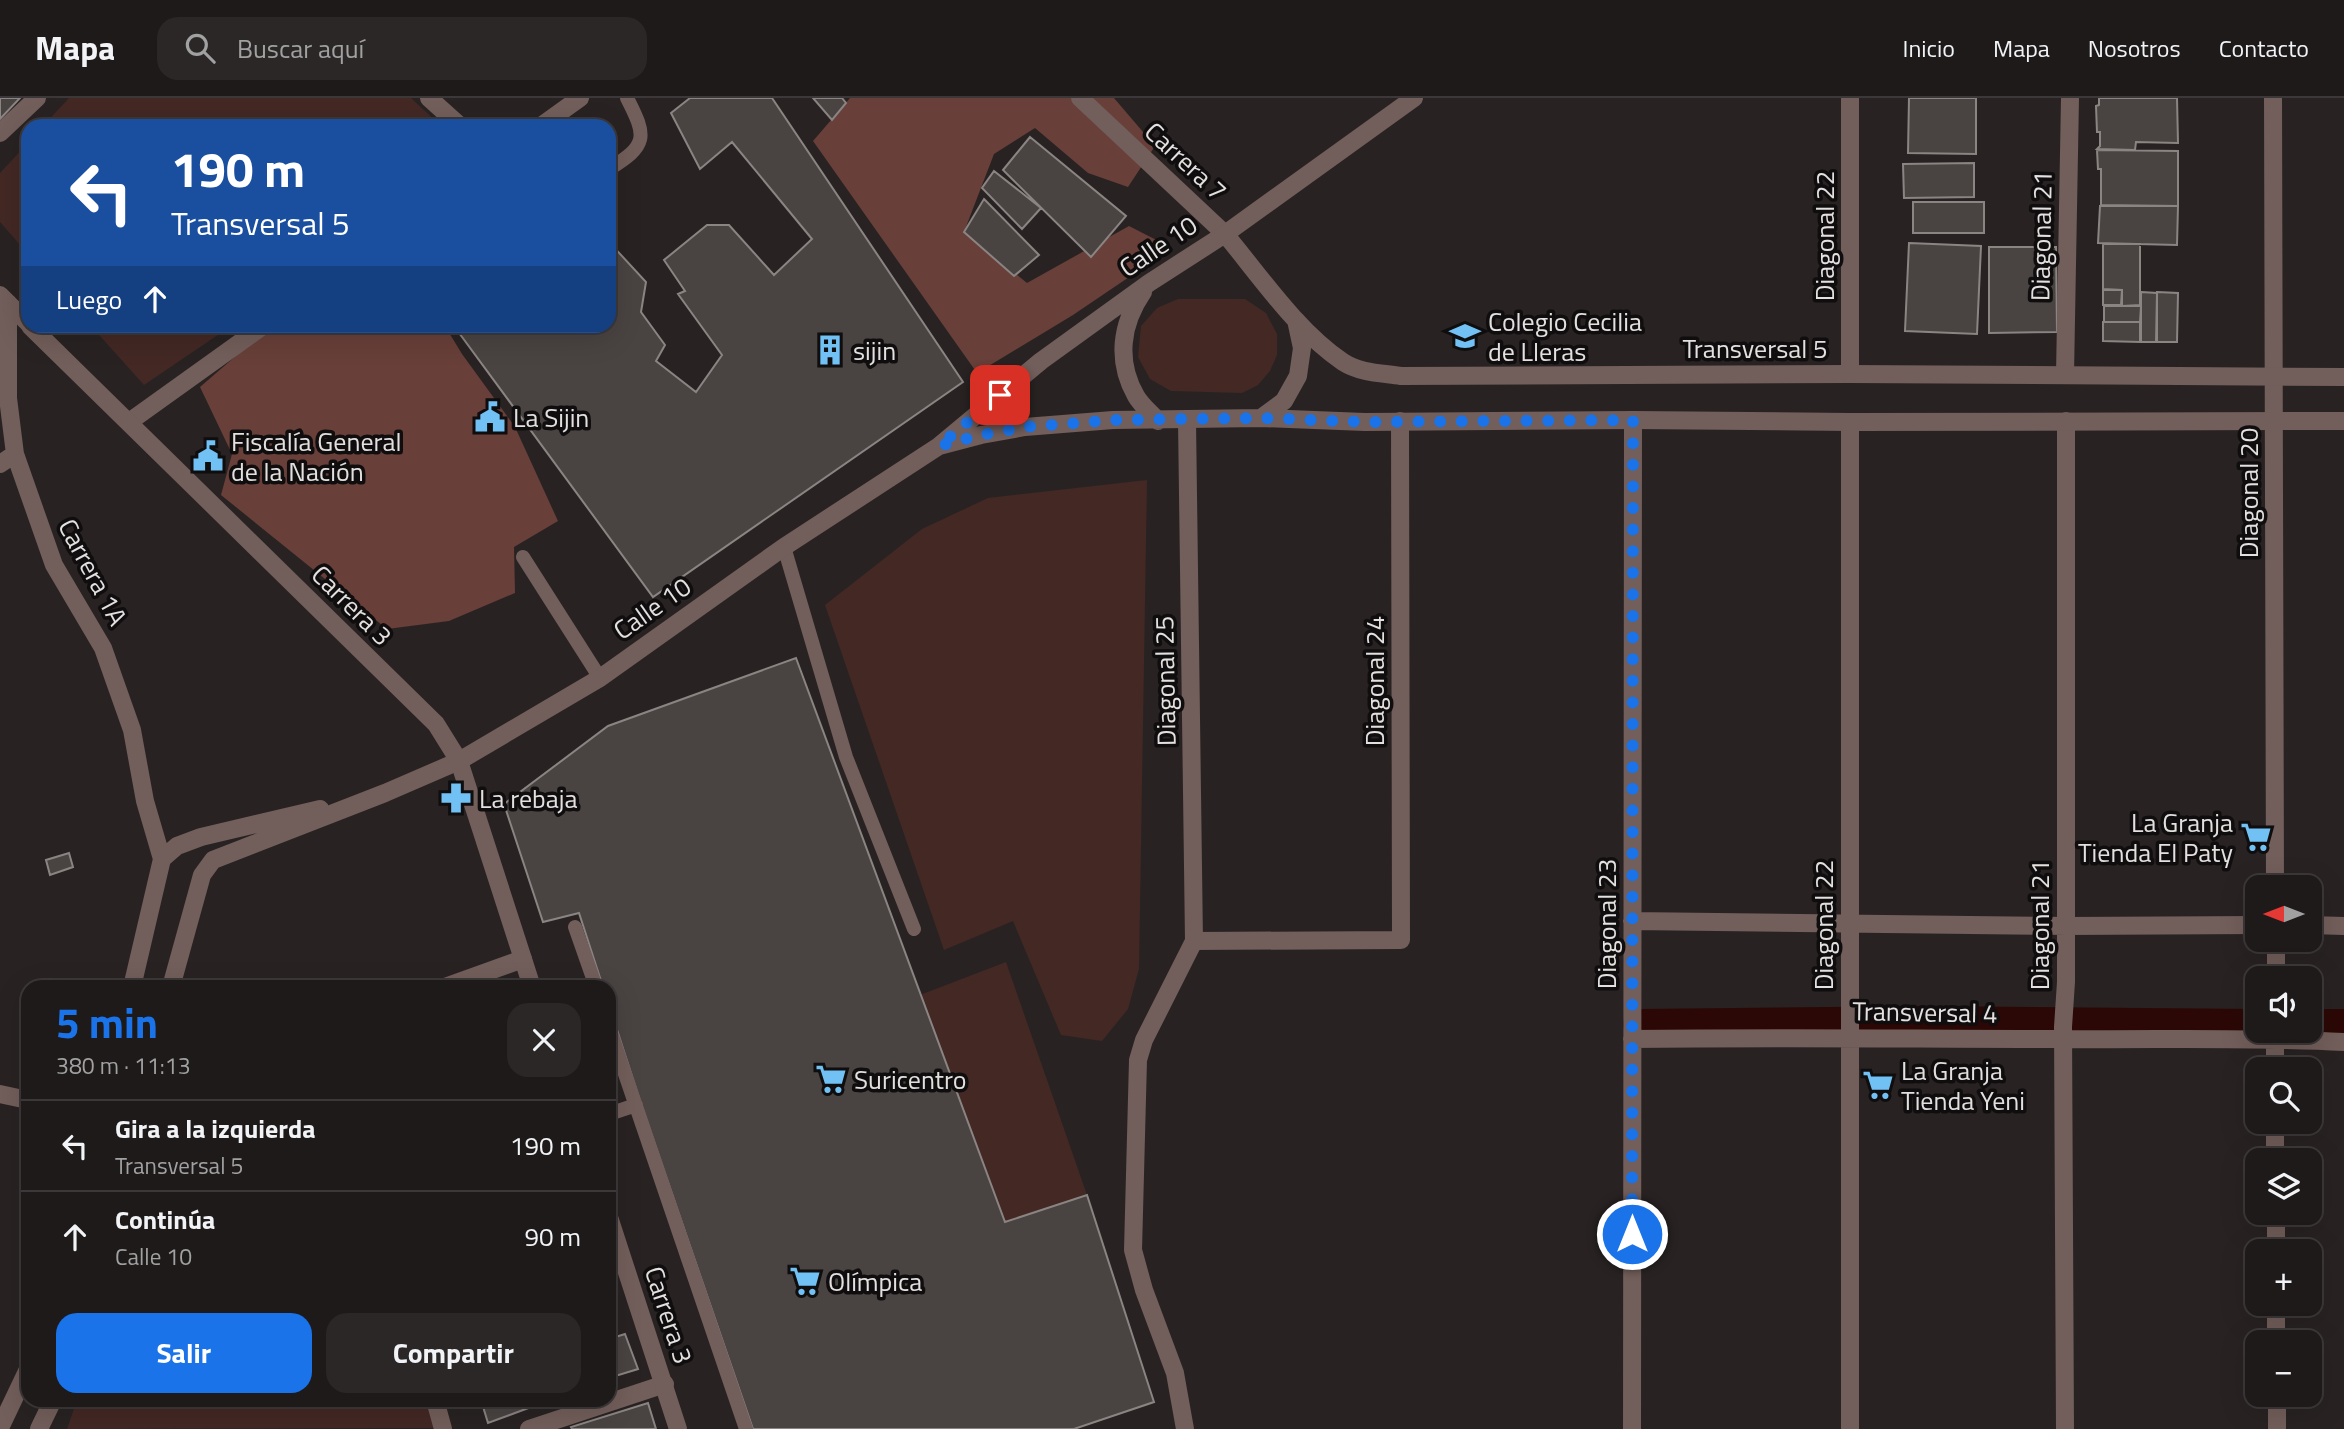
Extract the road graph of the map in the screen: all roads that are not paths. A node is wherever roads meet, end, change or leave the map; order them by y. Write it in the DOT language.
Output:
graph roads {
  1 [pos="37,98"];
  2 [pos="429,98"];
  3 [pos="580,98"];
  4 [pos="627,98"];
  5 [pos="1080,98"];
  6 [pos="1414,98"];
  7 [pos="1850,98"];
  8 [pos="2070,98"];
  9 [pos="2273,98"];
  10 [pos="452,119"];
  11 [pos="551,119"];
  12 [pos="0,133"];
  13 [pos="616,165"];
  14 [pos="1225,234"];
  15 [pos="1149,283"];
  16 [pos="4,299"];
  17 [pos="21,316"];
  18 [pos="1296,320"];
  19 [pos="38,333"];
  20 [pos="253,333"];
  21 [pos="1850,374"];
  22 [pos="2065,375"];
  23 [pos="2274,376"];
  24 [pos="2344,377"];
  25 [pos="1261,418"];
  26 [pos="1187,420"];
  27 [pos="1633,420"];
  28 [pos="1158,421"];
  29 [pos="1400,421"];
  30 [pos="2066,421"];
  31 [pos="2274,421"];
  32 [pos="2344,421"];
  33 [pos="129,422"];
  34 [pos="1850,422"];
  35 [pos="939,446"];
  36 [pos="7,459"];
  37 [pos="784,547"];
  38 [pos="523,557"];
  39 [pos="600,678"];
  40 [pos="459,761"];
  41 [pos="385,793"];
  42 [pos="163,859"];
  43 [pos="2275,875"];
  44 [pos="1632,921"];
  45 [pos="1850,924"];
  46 [pos="2245,925"];
  47 [pos="2322,925"];
  48 [pos="2066,926"];
  49 [pos="2344,926"];
  50 [pos="575,927"];
  51 [pos="914,929"];
  52 [pos="1194,941"];
  53 [pos="523,959"];
  54 [pos="134,980"];
  55 [pos="173,980"];
  56 [pos="464,980"];
  57 [pos="530,980"];
  58 [pos="594,980"];
  59 [pos="1850,1031"];
  60 [pos="2064,1033"];
  61 [pos="2245,1035"];
  62 [pos="1632,1039"];
  63 [pos="2322,1040"];
  64 [pos="2344,1042"];
  65 [pos="616,1047"];
  66 [pos="0,1094"];
  67 [pos="21,1099"];
  68 [pos="636,1105"];
  69 [pos="616,1112"];
  70 [pos="616,1238"];
  71 [pos="21,1384"];
  72 [pos="665,1384"];
  73 [pos="616,1400"];
  74 [pos="50,1407"];
  75 [pos="437,1407"];
  76 [pos="595,1407"];
  77 [pos="2277,1407"];
  78 [pos="0,1428"];
  79 [pos="39,1429"];
  80 [pos="443,1429"];
  81 [pos="529,1429"];
  82 [pos="678,1429"];
  83 [pos="746,1429"];
  84 [pos="1185,1429"];
  85 [pos="1632,1429"];
  86 [pos="1850,1429"];
  87 [pos="2065,1429"];
  88 [pos="2277,1429"];
  1 -- 12 [label="street"];
  2 -- 10 [label="street"];
  3 -- 11 [label="street"];
  4 -- 13 [label="lane"];
  5 -- 14 [label="street, Carrera 7"];
  6 -- 14 [label="street, Calle 10"];
  7 -- 21 [label="street, Diagonal 22"];
  8 -- 22 [label="street, Diagonal 21"];
  9 -- 23 [label="street, Diagonal 20"];
  14 -- 15 [label="street, Calle 10"];
  14 -- 18 [label="street, Transversal 5"];
  15 -- 28 [label="street"];
  15 -- 35 [label="street, Calle 10"];
  16 -- 17 [label="street, Carrera 3"];
  16 -- 36 [label="street, Carrera 1A"];
  18 -- 21 [label="street, Transversal 5"];
  18 -- 25 [label="street"];
  19 -- 33 [label="street, Carrera 3"];
  20 -- 33 [label="street"];
  21 -- 22 [label="street, Transversal 5"];
  22 -- 23 [label="street, Transversal 5"];
  23 -- 24 [label="street, Transversal 5"];
  23 -- 31 [label="street, Diagonal 20"];
  25 -- 26 [label="street, Calle 10"];
  25 -- 29 [label="street"];
  26 -- 28 [label="street, Calle 10"];
  26 -- 52 [label="street, Diagonal 25"];
  27 -- 29 [label="street"];
  27 -- 34 [label="street"];
  27 -- 44 [label="street, Diagonal 23"];
  28 -- 35 [label="street, Calle 10"];
  29 -- 52 [label="street, Diagonal 24"];
  30 -- 31 [label="street"];
  30 -- 34 [label="street"];
  30 -- 48 [label="street, Diagonal 21"];
  31 -- 32 [label="street"];
  31 -- 43 [label="street, Diagonal 20"];
  33 -- 40 [label="street, Carrera 3"];
  34 -- 45 [label="street, Diagonal 22"];
  35 -- 37 [label="street, Calle 10"];
  36 -- 42 [label="street, Carrera 1A"];
  37 -- 39 [label="street, Calle 10"];
  37 -- 51 [label="lane"];
  38 -- 39 [label="lane"];
  39 -- 40 [label="street, Calle 10"];
  40 -- 41 [label="street, Calle 10"];
  40 -- 53 [label="street, Carrera 3"];
  41 -- 42 [label="street"];
  41 -- 55 [label="street"];
  42 -- 54 [label="street"];
  44 -- 45 [label="street"];
  44 -- 62 [label="street, Diagonal 23"];
  45 -- 48 [label="street"];
  45 -- 59 [label="street, Diagonal 22"];
  46 -- 48 [label="street"];
  47 -- 49 [label="street"];
  48 -- 60 [label="street, Diagonal 21"];
  50 -- 58 [label="lane"];
  52 -- 84 [label="street"];
  53 -- 56 [label="street"];
  53 -- 57 [label="street, Carrera 3"];
  59 -- 60 [label="street, Transversal 4"];
  59 -- 62 [label="street, Transversal 4"];
  59 -- 86 [label="street, Diagonal 22"];
  60 -- 61 [label="street, Transversal 4"];
  60 -- 87 [label="street, Diagonal 21"];
  62 -- 85 [label="street, Diagonal 23"];
  63 -- 64 [label="street, Transversal 4"];
  65 -- 68 [label="lane"];
  66 -- 67 [label="street"];
  68 -- 69 [label="lane"];
  68 -- 83 [label="lane"];
  70 -- 72 [label="street, Carrera 3"];
  71 -- 78 [label="street"];
  72 -- 73 [label="street"];
  72 -- 82 [label="street, Carrera 3"];
  74 -- 79 [label="street"];
  75 -- 80 [label="street"];
  76 -- 81 [label="street"];
  77 -- 88 [label="street"];
}
